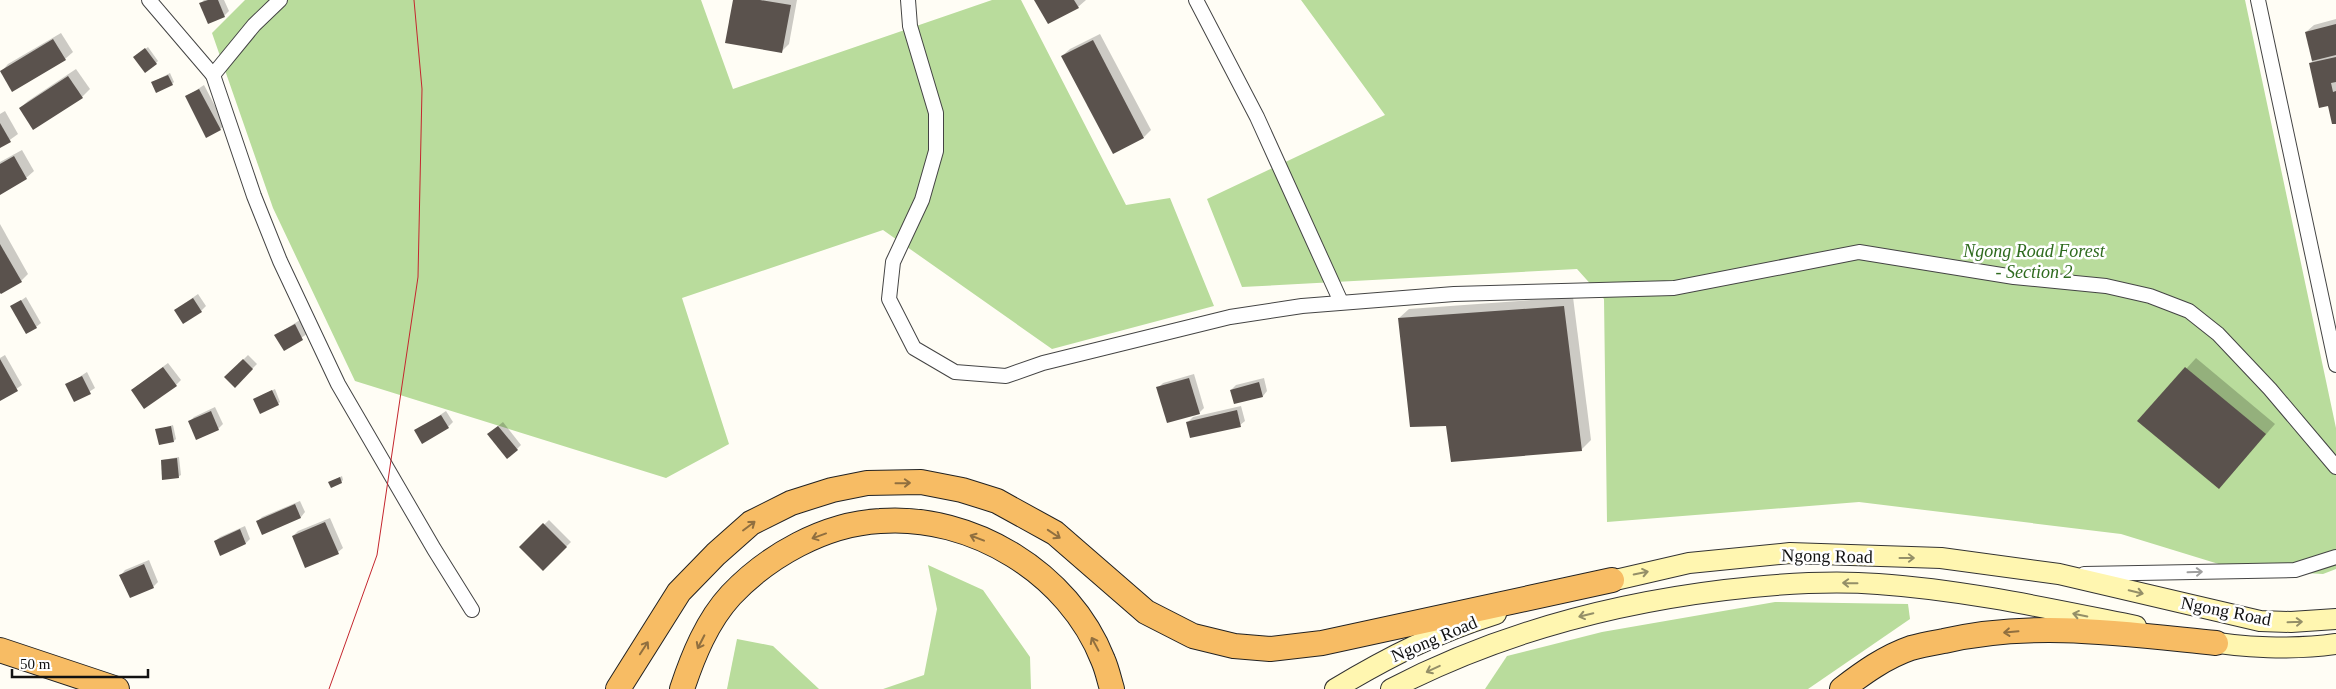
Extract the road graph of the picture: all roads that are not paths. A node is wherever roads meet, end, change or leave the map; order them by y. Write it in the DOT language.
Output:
graph roads {
  1 [pos="149,0"];
  2 [pos="280,0"];
  3 [pos="908,0"];
  4 [pos="1196,0"];
  5 [pos="2258,0"];
  6 [pos="213,75"];
  7 [pos="1342,302"];
  8 [pos="2336,365"];
  9 [pos="2336,467"];
  10 [pos="2336,557"];
  11 [pos="2059,574"];
  12 [pos="1612,580"];
  13 [pos="472,610"];
  14 [pos="2336,619"];
  15 [pos="2216,643"];
  16 [pos="2336,644"];
  17 [pos="0,650"];
  18 [pos="117,689"];
  19 [pos="618,689"];
  20 [pos="682,689"];
  21 [pos="1112,689"];
  22 [pos="1336,689"];
  23 [pos="1391,689"];
  24 [pos="1842,689"];
  1 -- 6 [label="street"];
  2 -- 6 [label="street"];
  3 -- 7 [label="street"];
  4 -- 7 [label="street"];
  5 -- 8 [label="street"];
  6 -- 13 [label="street"];
  7 -- 9 [label="street"];
  11 -- 10 [label="street, one-way"];
  12 -- 11 [label="main road, Ngong Road, one-way"];
  11 -- 14 [label="main road, Ngong Road, one-way"];
  19 -- 12 [label="highway, one-way"];
  12 -- 22 [label="main road, Ngong Road"];
  15 -- 16 [label="main road, Ngong Road"];
  15 -- 23 [label="main road, Ngong Road, one-way"];
  15 -- 24 [label="highway, one-way"];
  17 -- 18 [label="highway"];
  21 -- 20 [label="highway, one-way"];
}
